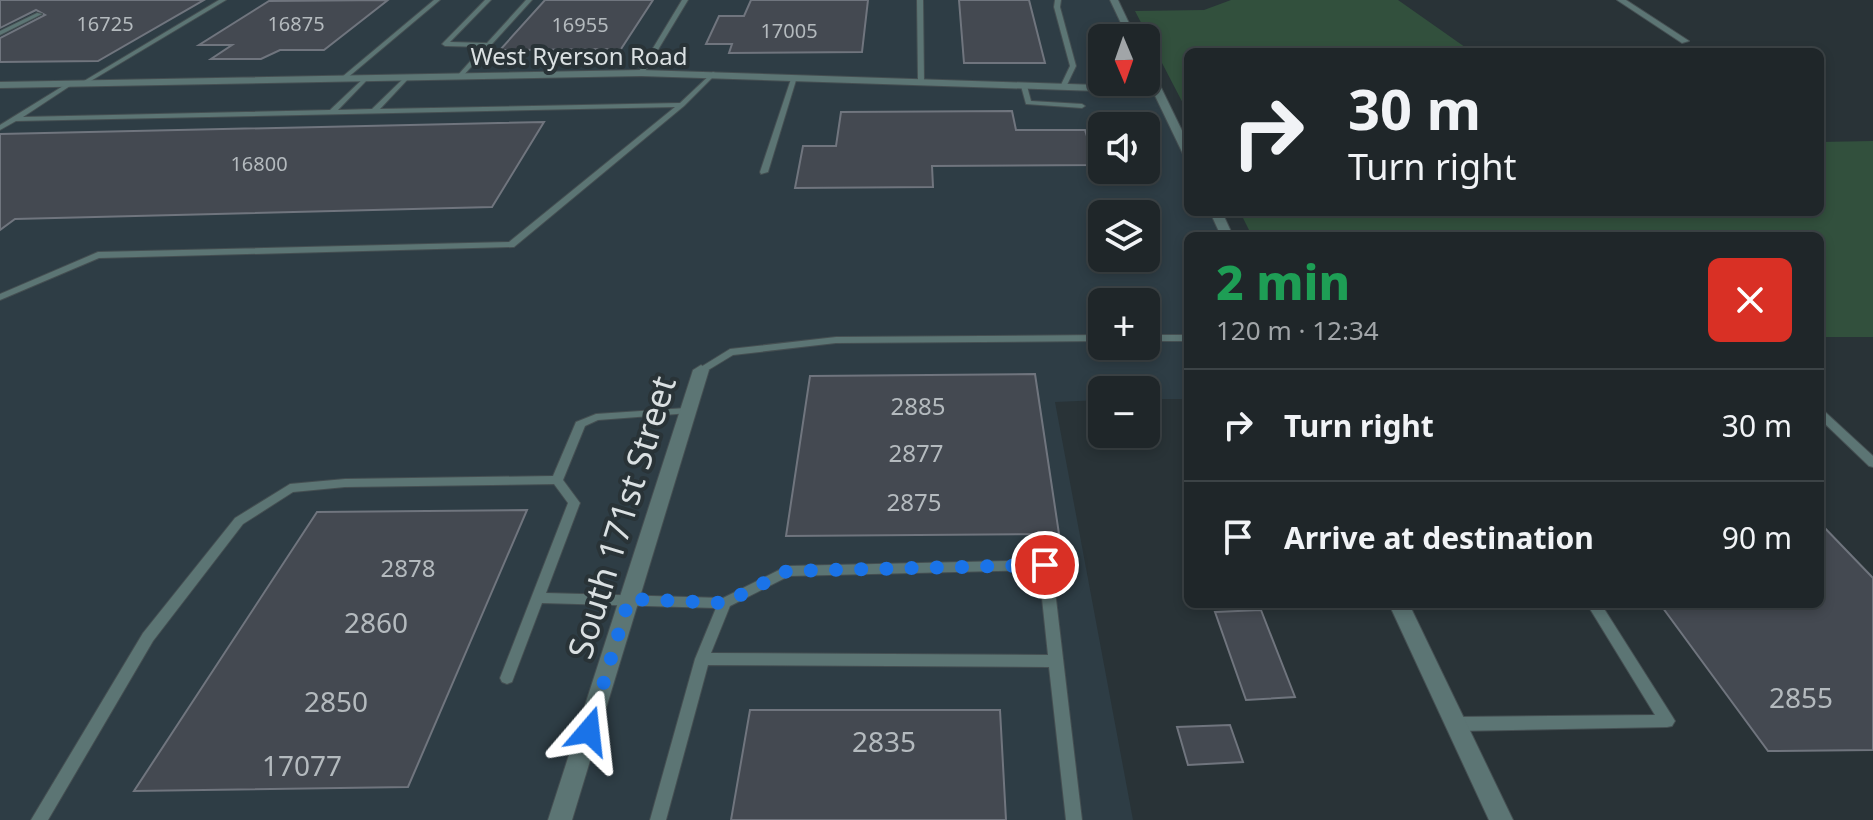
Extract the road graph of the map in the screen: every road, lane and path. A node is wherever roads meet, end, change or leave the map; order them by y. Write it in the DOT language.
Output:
graph roads {
  1 [pos="223,0"];
  2 [pos="437,0"];
  3 [pos="488,0"];
  4 [pos="529,0"];
  5 [pos="685,0"];
  6 [pos="920,0"];
  7 [pos="1058,0"];
  8 [pos="1114,0"];
  9 [pos="1621,0"];
  10 [pos="39,14"];
  11 [pos="1125,24"];
  12 [pos="0,33"];
  13 [pos="1685,41"];
  14 [pos="488,45"];
  15 [pos="641,73"];
  16 [pos="713,74"];
  17 [pos="460,76"];
  18 [pos="407,77"];
  19 [pos="794,77"];
  20 [pos="344,78"];
  21 [pos="366,78"];
  22 [pos="921,82"];
  23 [pos="70,84"];
  24 [pos="82,84"];
  25 [pos="0,85"];
  26 [pos="1024,86"];
  27 [pos="1063,87"];
  28 [pos="1088,88"];
  29 [pos="1160,96"];
  30 [pos="682,105"];
  31 [pos="1082,106"];
  32 [pos="375,110"];
  33 [pos="333,111"];
  34 [pos="14,119"];
  35 [pos="0,128"];
  36 [pos="1184,146"];
  37 [pos="764,172"];
  38 [pos="0,297"];
  39 [pos="1088,338"];
  40 [pos="1160,338"];
  41 [pos="1184,338"];
  42 [pos="701,370"];
  43 [pos="686,411"];
  44 [pos="1824,417"];
  45 [pos="1873,463"];
  46 [pos="557,480"];
  47 [pos="537,598"];
  48 [pos="629,599"];
  49 [pos="725,603"];
  50 [pos="1401,608"];
  51 [pos="1596,608"];
  52 [pos="702,659"];
  53 [pos="1056,661"];
  54 [pos="507,678"];
  55 [pos="1456,724"];
  56 [pos="39,820"];
  57 [pos="560,820"];
  58 [pos="658,820"];
  59 [pos="1074,820"];
  60 [pos="1501,820"];
  1 -- 24 [label="lane"];
  2 -- 20 [label="lane"];
  3 -- 14 [label="lane"];
  4 -- 14 [label="lane"];
  5 -- 15 [label="lane"];
  6 -- 22 [label="lane"];
  7 -- 27 [label="lane"];
  8 -- 11 [label="street"];
  9 -- 13 [label="street"];
  10 -- 12 [label="lane"];
  14 -- 17 [label="lane"];
  15 -- 16 [label="street, West Ryerson Road"];
  15 -- 17 [label="street, West Ryerson Road"];
  16 -- 19 [label="street, West Ryerson Road"];
  16 -- 30 [label="lane"];
  17 -- 18 [label="street, West Ryerson Road"];
  18 -- 21 [label="street, West Ryerson Road"];
  18 -- 32 [label="lane"];
  19 -- 22 [label="street, West Ryerson Road"];
  19 -- 37 [label="lane"];
  20 -- 21 [label="street, West Ryerson Road"];
  20 -- 24 [label="street, West Ryerson Road"];
  21 -- 33 [label="lane"];
  22 -- 26 [label="street, West Ryerson Road"];
  23 -- 24 [label="street, West Ryerson Road"];
  23 -- 25 [label="street, West Ryerson Road"];
  23 -- 34 [label="lane"];
  26 -- 27 [label="street, West Ryerson Road"];
  26 -- 31 [label="lane"];
  27 -- 28 [label="street, West Ryerson Road"];
  29 -- 36 [label="street"];
  30 -- 32 [label="lane"];
  30 -- 38 [label="lane"];
  32 -- 33 [label="lane"];
  33 -- 34 [label="lane"];
  34 -- 35 [label="lane"];
  39 -- 42 [label="lane"];
  40 -- 41 [label="lane"];
  42 -- 43 [label="street, South 171st Street"];
  43 -- 46 [label="lane"];
  43 -- 48 [label="street, South 171st Street"];
  44 -- 45 [label="lane"];
  46 -- 47 [label="lane"];
  46 -- 56 [label="lane"];
  47 -- 48 [label="lane"];
  47 -- 54 [label="lane"];
  48 -- 49 [label="lane"];
  48 -- 57 [label="street, South 171st Street"];
  49 -- 52 [label="lane"];
  49 -- 53 [label="lane"];
  50 -- 55 [label="street"];
  51 -- 55 [label="lane"];
  52 -- 53 [label="lane"];
  52 -- 58 [label="lane"];
  53 -- 59 [label="lane"];
  55 -- 60 [label="street"];
}
